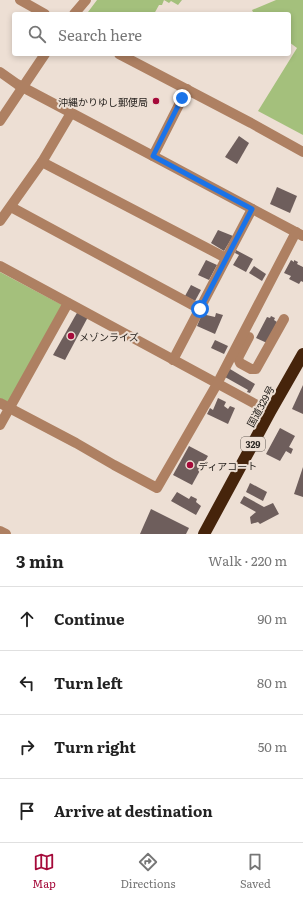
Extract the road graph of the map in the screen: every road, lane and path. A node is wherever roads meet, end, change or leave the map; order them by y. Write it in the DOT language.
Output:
graph roads {
  1 [pos="20,0"];
  2 [pos="86,0"];
  3 [pos="41,12"];
  4 [pos="76,12"];
  5 [pos="44,56"];
  6 [pos="123,56"];
  7 [pos="0,72"];
  8 [pos="22,87"];
  9 [pos="187,89"];
  10 [pos="71,113"];
  11 [pos="0,121"];
  12 [pos="303,152"];
  13 [pos="153,156"];
  14 [pos="42,162"];
  15 [pos="11,207"];
  16 [pos="252,209"];
  17 [pos="0,222"];
  18 [pos="300,234"];
  19 [pos="226,258"];
  20 [pos="0,266"];
  21 [pos="68,303"];
  22 [pos="264,306"];
  23 [pos="200,309"];
  24 [pos="284,319"];
  25 [pos="303,354"];
  26 [pos="174,360"];
  27 [pos="217,384"];
  28 [pos="0,403"];
  29 [pos="10,408"];
  30 [pos="270,412"];
  31 [pos="0,425"];
  32 [pos="0,531"];
  33 [pos="6,534"];
  34 [pos="204,534"];
  1 -- 3 [label="street"];
  2 -- 4 [label="street"];
  5 -- 8 [label="street"];
  6 -- 9 [label="street"];
  7 -- 8 [label="street"];
  8 -- 10 [label="street"];
  8 -- 11 [label="street"];
  9 -- 12 [label="street"];
  9 -- 13 [label="street"];
  10 -- 13 [label="street"];
  10 -- 14 [label="street"];
  13 -- 16 [label="street"];
  14 -- 15 [label="street"];
  14 -- 19 [label="street"];
  15 -- 17 [label="street"];
  15 -- 23 [label="street"];
  16 -- 18 [label="street"];
  16 -- 19 [label="street"];
  18 -- 27 [label="street"];
  19 -- 23 [label="street"];
  20 -- 21 [label="street"];
  21 -- 26 [label="street"];
  21 -- 29 [label="street"];
  22 -- 24 [label="street"];
  23 -- 26 [label="street"];
  25 -- 30 [label="highway, 国道329号 / 329"];
  26 -- 27 [label="street"];
  27 -- 29 [label="street"];
  27 -- 30 [label="street"];
  28 -- 29 [label="street"];
  29 -- 31 [label="street"];
  30 -- 34 [label="highway, 国道329号 / 329"];
  32 -- 33 [label="street"];
}
